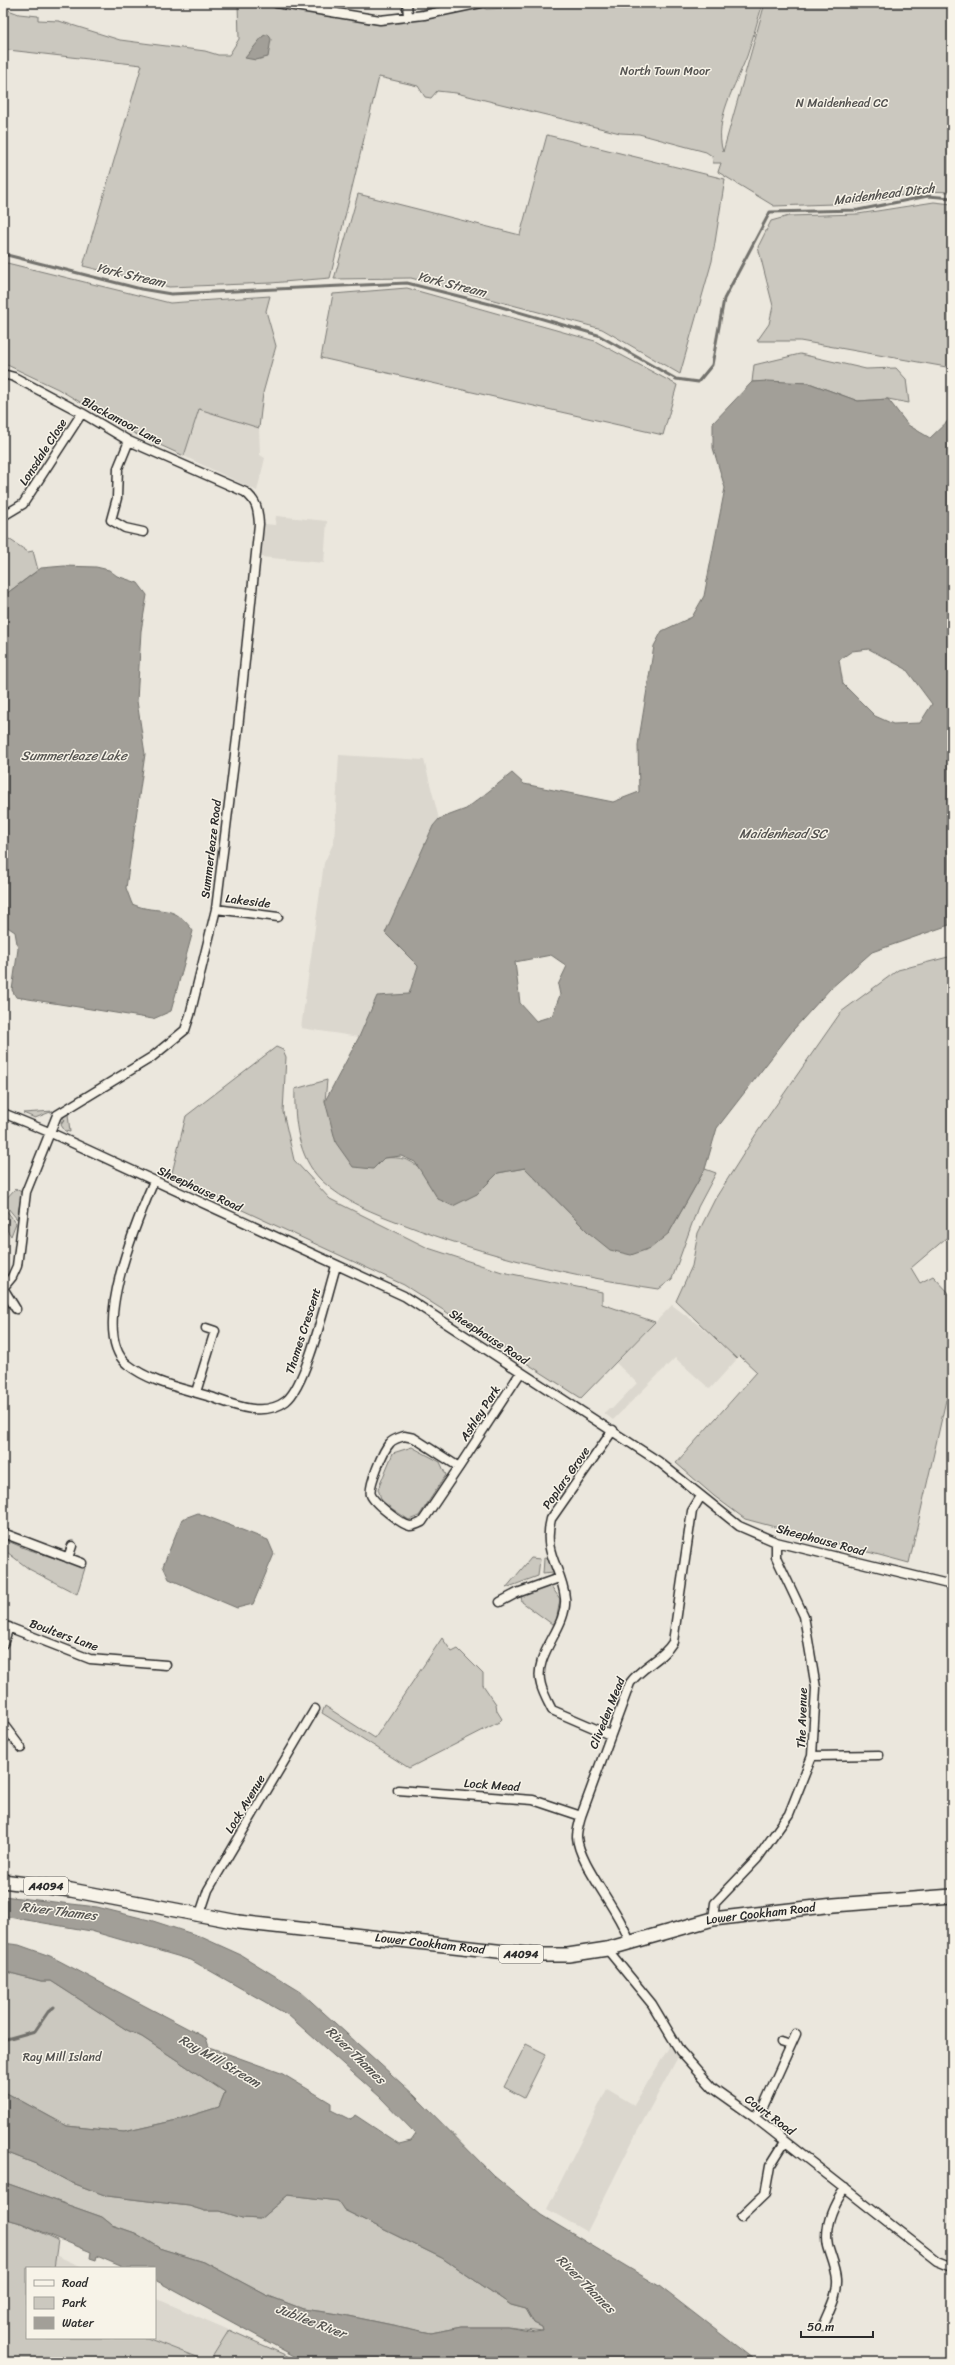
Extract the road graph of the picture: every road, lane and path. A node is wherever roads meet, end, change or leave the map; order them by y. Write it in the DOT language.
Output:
graph roads {
  1 [pos="276,3"];
  2 [pos="407,3"];
  3 [pos="481,3"];
  4 [pos="408,16"];
  5 [pos="3,374"];
  6 [pos="82,413"];
  7 [pos="129,441"];
  8 [pos="252,497"];
  9 [pos="3,516"];
  10 [pos="143,532"];
  11 [pos="216,909"];
  12 [pos="278,917"];
  13 [pos="3,1113"];
  14 [pos="49,1132"];
  15 [pos="154,1181"];
  16 [pos="336,1266"];
  17 [pos="3,1288"];
  18 [pos="16,1309"];
  19 [pos="206,1328"];
  20 [pos="521,1372"];
  21 [pos="196,1392"];
  22 [pos="613,1430"];
  23 [pos="459,1467"];
  24 [pos="700,1496"];
  25 [pos="3,1534"];
  26 [pos="776,1542"];
  27 [pos="72,1546"];
  28 [pos="68,1558"];
  29 [pos="82,1563"];
  30 [pos="559,1578"];
  31 [pos="952,1585"];
  32 [pos="500,1602"];
  33 [pos="6,1626"];
  34 [pos="3,1644"];
  35 [pos="166,1665"];
  36 [pos="315,1709"];
  37 [pos="3,1724"];
  38 [pos="610,1735"];
  39 [pos="21,1748"];
  40 [pos="879,1755"];
  41 [pos="812,1756"];
  42 [pos="398,1790"];
  43 [pos="581,1816"];
  44 [pos="3,1881"];
  45 [pos="952,1896"];
  46 [pos="200,1914"];
  47 [pos="713,1919"];
  48 [pos="630,1944"];
  49 [pos="607,1949"];
  50 [pos="796,2034"];
  51 [pos="781,2042"];
  52 [pos="790,2045"];
  53 [pos="754,2117"];
  54 [pos="785,2142"];
  55 [pos="846,2188"];
  56 [pos="741,2217"];
  57 [pos="952,2267"];
  58 [pos="823,2325"];
  1 -- 4 [label="street"];
  2 -- 4 [label="street"];
  3 -- 4 [label="street"];
  5 -- 6 [label="street, Blackamoor Lane"];
  6 -- 7 [label="street, Blackamoor Lane"];
  6 -- 9 [label="street, Lonsdale Close"];
  7 -- 8 [label="street, Blackamoor Lane"];
  7 -- 10 [label="street"];
  8 -- 11 [label="street, Summerleaze Road"];
  11 -- 12 [label="street, Lakeside"];
  11 -- 14 [label="street, Summerleaze Road"];
  13 -- 14 [label="street, Sheephouse Road"];
  14 -- 15 [label="street, Sheephouse Road"];
  14 -- 17 [label="street, Summerleaze Road"];
  15 -- 16 [label="street, Sheephouse Road"];
  15 -- 21 [label="street, Thames Crescent"];
  16 -- 20 [label="street, Sheephouse Road"];
  16 -- 21 [label="street, Thames Crescent"];
  17 -- 18 [label="street"];
  19 -- 21 [label="street"];
  20 -- 22 [label="street, Sheephouse Road"];
  20 -- 23 [label="street, Ashley Park"];
  22 -- 24 [label="street, Sheephouse Road"];
  22 -- 30 [label="street, Poplars Grove"];
  23 -- 23 [label="street, Ashley Park"];
  24 -- 26 [label="street, Sheephouse Road"];
  24 -- 38 [label="street, Cliveden Mead"];
  25 -- 28 [label="street"];
  26 -- 31 [label="street, Sheephouse Road"];
  26 -- 41 [label="street, The Avenue"];
  27 -- 28 [label="street"];
  28 -- 29 [label="street"];
  30 -- 32 [label="street"];
  30 -- 38 [label="street, Poplars Grove"];
  33 -- 34 [label="street"];
  33 -- 35 [label="street, Boulters Lane"];
  36 -- 46 [label="street, Lock Avenue"];
  37 -- 39 [label="street"];
  38 -- 43 [label="street, Cliveden Mead"];
  40 -- 41 [label="street"];
  41 -- 47 [label="street, The Avenue"];
  42 -- 43 [label="street, Lock Mead"];
  43 -- 48 [label="street, Cliveden Mead"];
  44 -- 46 [label="main road, Lower Cookham Road / A4094"];
  45 -- 47 [label="main road, Lower Cookham Road / A4094"];
  46 -- 49 [label="main road, Lower Cookham Road / A4094"];
  47 -- 48 [label="main road, Lower Cookham Road / A4094"];
  48 -- 49 [label="main road, Lower Cookham Road / A4094"];
  49 -- 53 [label="street, Court Road"];
  50 -- 52 [label="street"];
  51 -- 52 [label="street"];
  52 -- 53 [label="street"];
  53 -- 54 [label="street, Court Road"];
  54 -- 55 [label="street, Court Road"];
  54 -- 56 [label="street"];
  55 -- 57 [label="street, Court Road"];
  55 -- 58 [label="street"];
}
